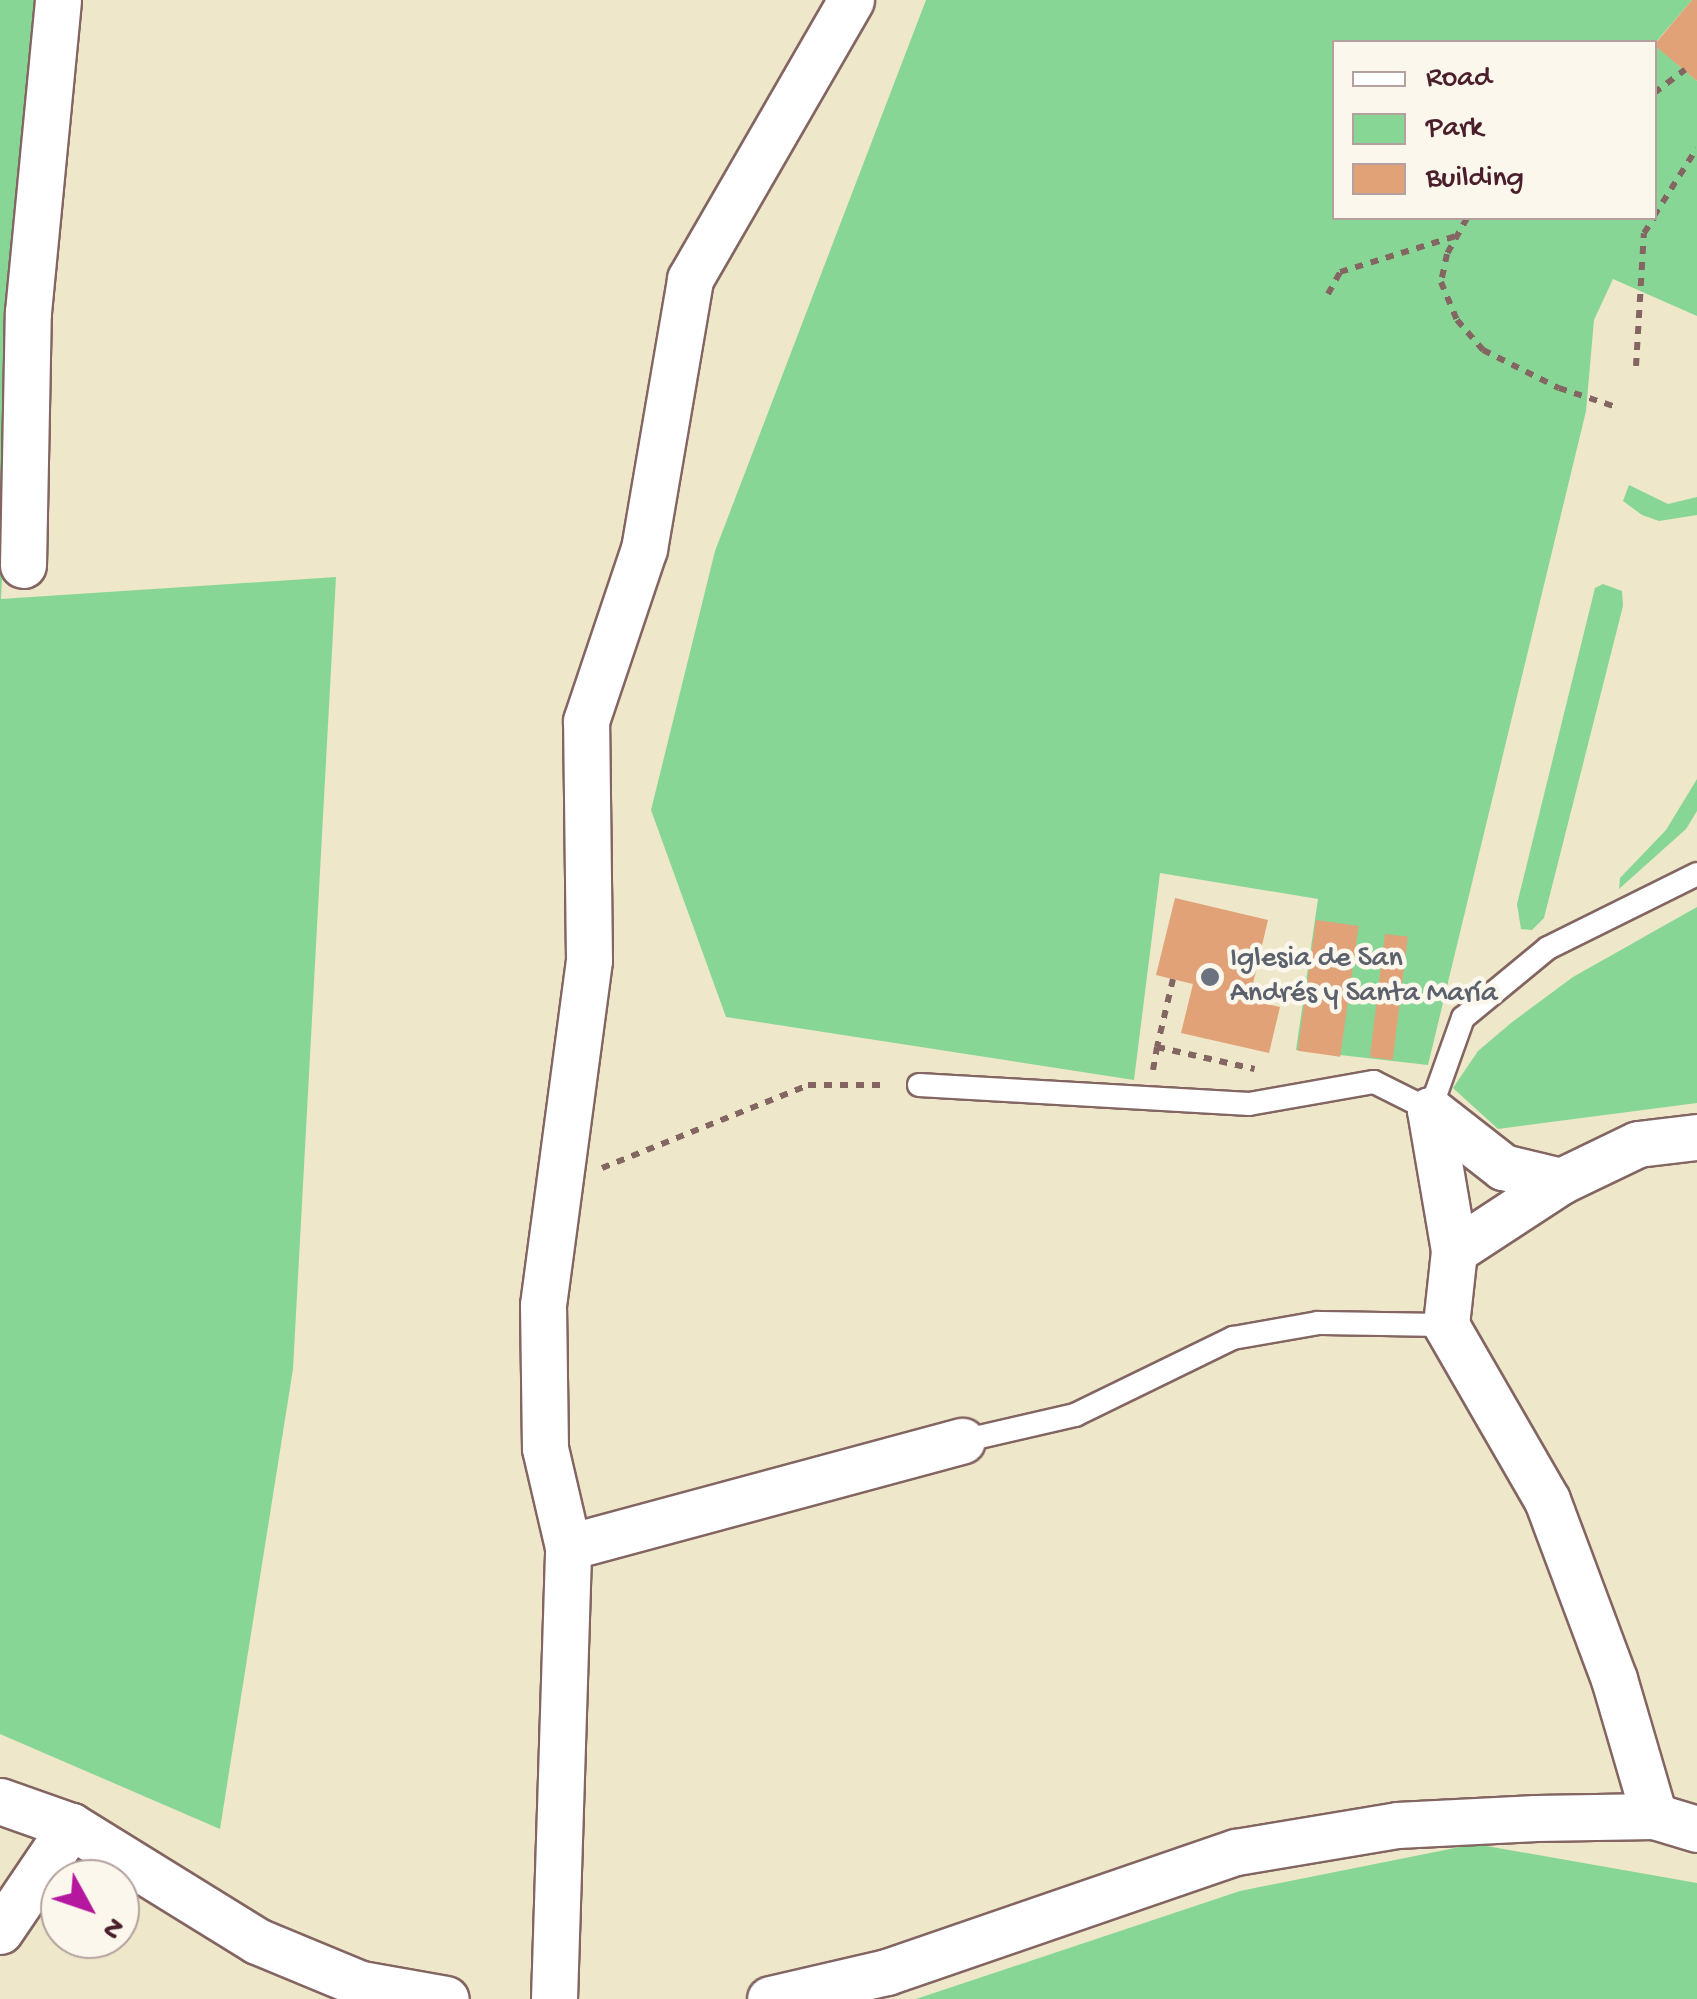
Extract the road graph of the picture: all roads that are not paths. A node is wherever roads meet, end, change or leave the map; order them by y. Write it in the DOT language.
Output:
graph roads {
  1 [pos="58,0"];
  2 [pos="851,0"];
  3 [pos="23,565"];
  4 [pos="1697,874"];
  5 [pos="920,1085"];
  6 [pos="1430,1110"];
  7 [pos="1697,1137"];
  8 [pos="1562,1181"];
  9 [pos="1454,1250"];
  10 [pos="1446,1325"];
  11 [pos="962,1441"];
  12 [pos="568,1547"];
  13 [pos="0,1801"];
  14 [pos="1654,1816"];
  15 [pos="71,1826"];
  16 [pos="1697,1829"];
  17 [pos="0,1932"];
  18 [pos="359,1991"];
  19 [pos="446,1999"];
  20 [pos="554,1999"];
  21 [pos="770,1999"];
  1 -- 3 [label="street"];
  2 -- 12 [label="street"];
  4 -- 6 [label="lane"];
  5 -- 6 [label="lane"];
  6 -- 8 [label="street"];
  6 -- 9 [label="street"];
  7 -- 8 [label="street"];
  8 -- 9 [label="street"];
  9 -- 10 [label="street"];
  10 -- 11 [label="lane"];
  10 -- 14 [label="street"];
  11 -- 12 [label="street"];
  12 -- 20 [label="street"];
  13 -- 15 [label="street"];
  14 -- 16 [label="street"];
  14 -- 21 [label="street"];
  15 -- 17 [label="street"];
  15 -- 18 [label="street"];
  18 -- 19 [label="street"];
}
